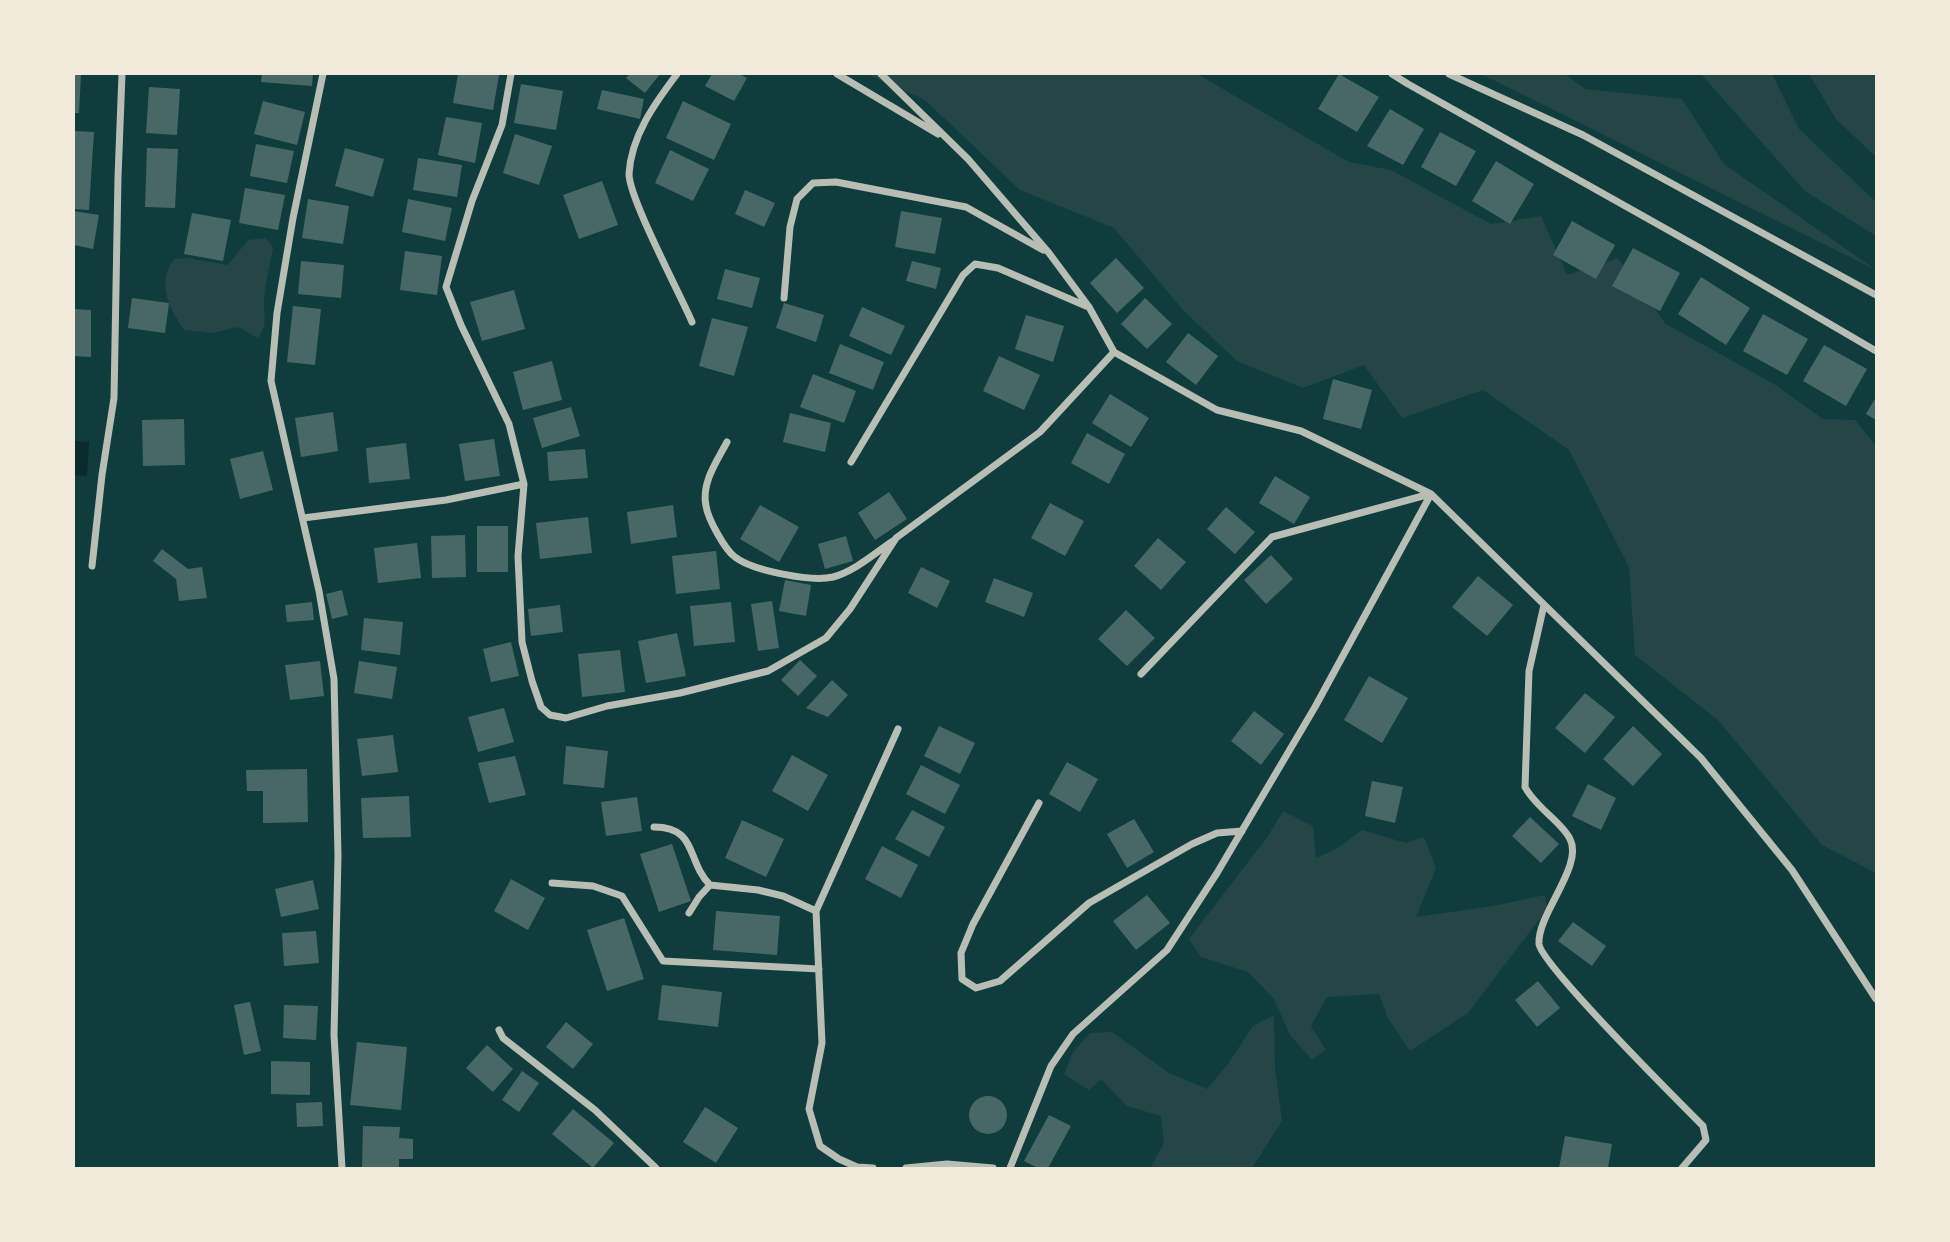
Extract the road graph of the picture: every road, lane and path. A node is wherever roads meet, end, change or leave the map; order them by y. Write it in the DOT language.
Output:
graph roads {
  1 [pos="122,74"];
  2 [pos="323,74"];
  3 [pos="511,74"];
  4 [pos="677,74"];
  5 [pos="837,74"];
  6 [pos="881,74"];
  7 [pos="1392,74"];
  8 [pos="1449,74"];
  9 [pos="947,139"];
  10 [pos="1049,253"];
  11 [pos="1877,295"];
  12 [pos="785,298"];
  13 [pos="1089,307"];
  14 [pos="692,322"];
  15 [pos="1877,351"];
  16 [pos="1114,352"];
  17 [pos="727,442"];
  18 [pos="851,462"];
  19 [pos="524,484"];
  20 [pos="1431,494"];
  21 [pos="303,518"];
  22 [pos="896,538"];
  23 [pos="92,566"];
  24 [pos="1544,605"];
  25 [pos="1142,674"];
  26 [pos="898,729"];
  27 [pos="1039,803"];
  28 [pos="654,827"];
  29 [pos="1242,831"];
  30 [pos="552,883"];
  31 [pos="710,885"];
  32 [pos="816,911"];
  33 [pos="689,913"];
  34 [pos="819,969"];
  35 [pos="1877,999"];
  36 [pos="499,1030"];
  37 [pos="342,1168"];
  38 [pos="656,1168"];
  39 [pos="873,1168"];
  40 [pos="906,1168"];
  41 [pos="993,1168"];
  42 [pos="1010,1168"];
  43 [pos="1682,1168"];
  1 -- 23 [label="street"];
  2 -- 21 [label="street"];
  3 -- 19 [label="street"];
  4 -- 14 [label="street"];
  5 -- 9 [label="street"];
  6 -- 9 [label="street"];
  7 -- 15 [label="street"];
  8 -- 11 [label="street"];
  9 -- 10 [label="street"];
  10 -- 12 [label="street"];
  10 -- 13 [label="street"];
  13 -- 16 [label="street"];
  13 -- 18 [label="street"];
  16 -- 20 [label="street"];
  16 -- 22 [label="street"];
  17 -- 22 [label="street"];
  19 -- 21 [label="street"];
  19 -- 22 [label="street"];
  20 -- 24 [label="street"];
  20 -- 25 [label="street"];
  20 -- 29 [label="street"];
  21 -- 37 [label="street"];
  24 -- 35 [label="street"];
  24 -- 43 [label="street"];
  26 -- 32 [label="street"];
  27 -- 29 [label="street"];
  28 -- 31 [label="street"];
  29 -- 42 [label="street"];
  30 -- 34 [label="street"];
  31 -- 32 [label="street"];
  31 -- 33 [label="street"];
  32 -- 34 [label="street"];
  34 -- 39 [label="street"];
  36 -- 38 [label="street"];
  40 -- 41 [label="street"];
}
